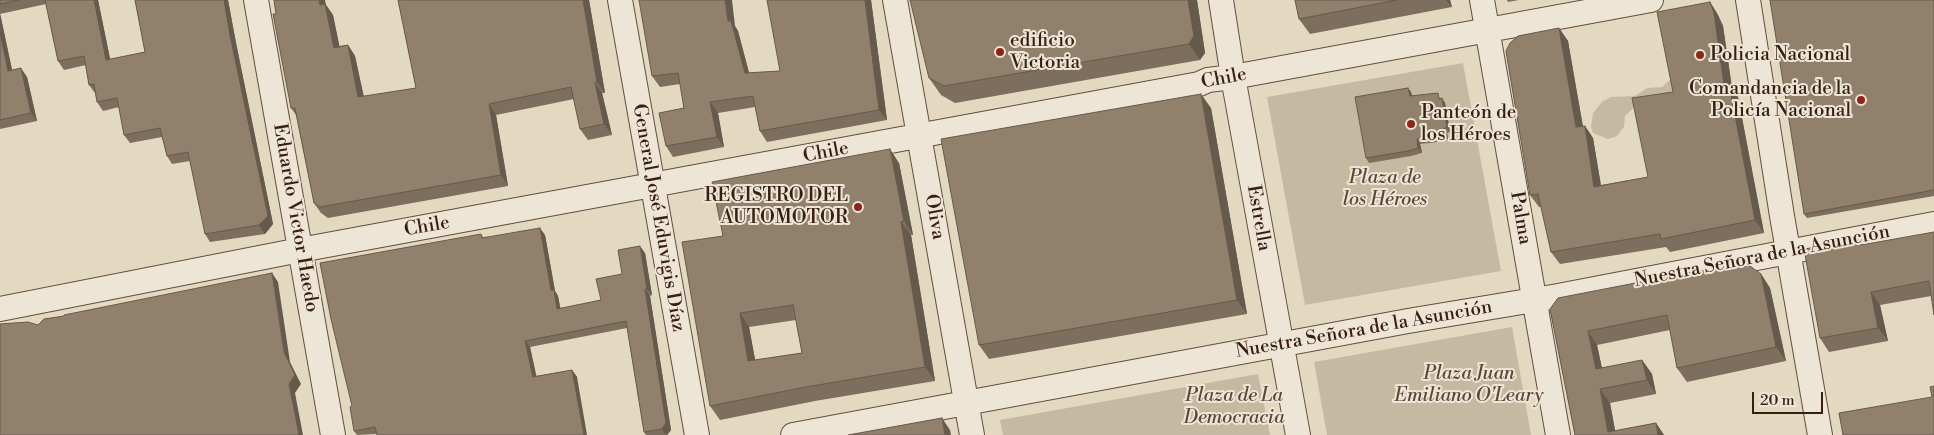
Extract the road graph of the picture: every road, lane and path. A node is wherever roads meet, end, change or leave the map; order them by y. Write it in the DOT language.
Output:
graph roads {
  1 [pos="256,0"];
  2 [pos="620,0"];
  3 [pos="896,0"];
  4 [pos="1221,0"];
  5 [pos="1482,0"];
  6 [pos="1651,0"];
  7 [pos="1748,0"];
  8 [pos="1487,30"];
  9 [pos="1233,77"];
  10 [pos="920,135"];
  11 [pos="653,185"];
  12 [pos="1934,224"];
  13 [pos="300,250"];
  14 [pos="1788,251"];
  15 [pos="1534,299"];
  16 [pos="0,309"];
  17 [pos="1281,345"];
  18 [pos="966,403"];
  19 [pos="333,435"];
  20 [pos="697,435"];
  21 [pos="793,435"];
  22 [pos="972,435"];
  23 [pos="1298,435"];
  24 [pos="1558,435"];
  25 [pos="1820,435"];
  1 -- 13 [label="street, Eduardo Victor Haedo"];
  2 -- 11 [label="street, General José Eduvigis Díaz"];
  3 -- 10 [label="street, Oliva"];
  4 -- 9 [label="street, Estrella"];
  5 -- 8 [label="street, Palma"];
  6 -- 8 [label="street, Chile"];
  7 -- 14 [label="street"];
  8 -- 9 [label="street, Chile"];
  8 -- 15 [label="street, Palma"];
  9 -- 10 [label="street, Chile"];
  9 -- 17 [label="street, Estrella"];
  10 -- 11 [label="street, Chile"];
  10 -- 18 [label="street, Oliva"];
  11 -- 13 [label="street, Chile"];
  11 -- 20 [label="street, General José Eduvigis Díaz"];
  12 -- 14 [label="street, Nuestra Señora de la Asunción"];
  13 -- 16 [label="street, Chile"];
  13 -- 19 [label="street, Eduardo Victor Haedo"];
  14 -- 15 [label="street, Nuestra Señora de la Asunción"];
  14 -- 25 [label="street"];
  15 -- 17 [label="street, Nuestra Señora de la Asunción"];
  15 -- 24 [label="street, Palma"];
  17 -- 18 [label="street, Nuestra Señora de la Asunción"];
  17 -- 23 [label="street, Estrella"];
  18 -- 21 [label="street, Nuestra Señora de la Asunción"];
  18 -- 22 [label="street, Oliva"];
}
